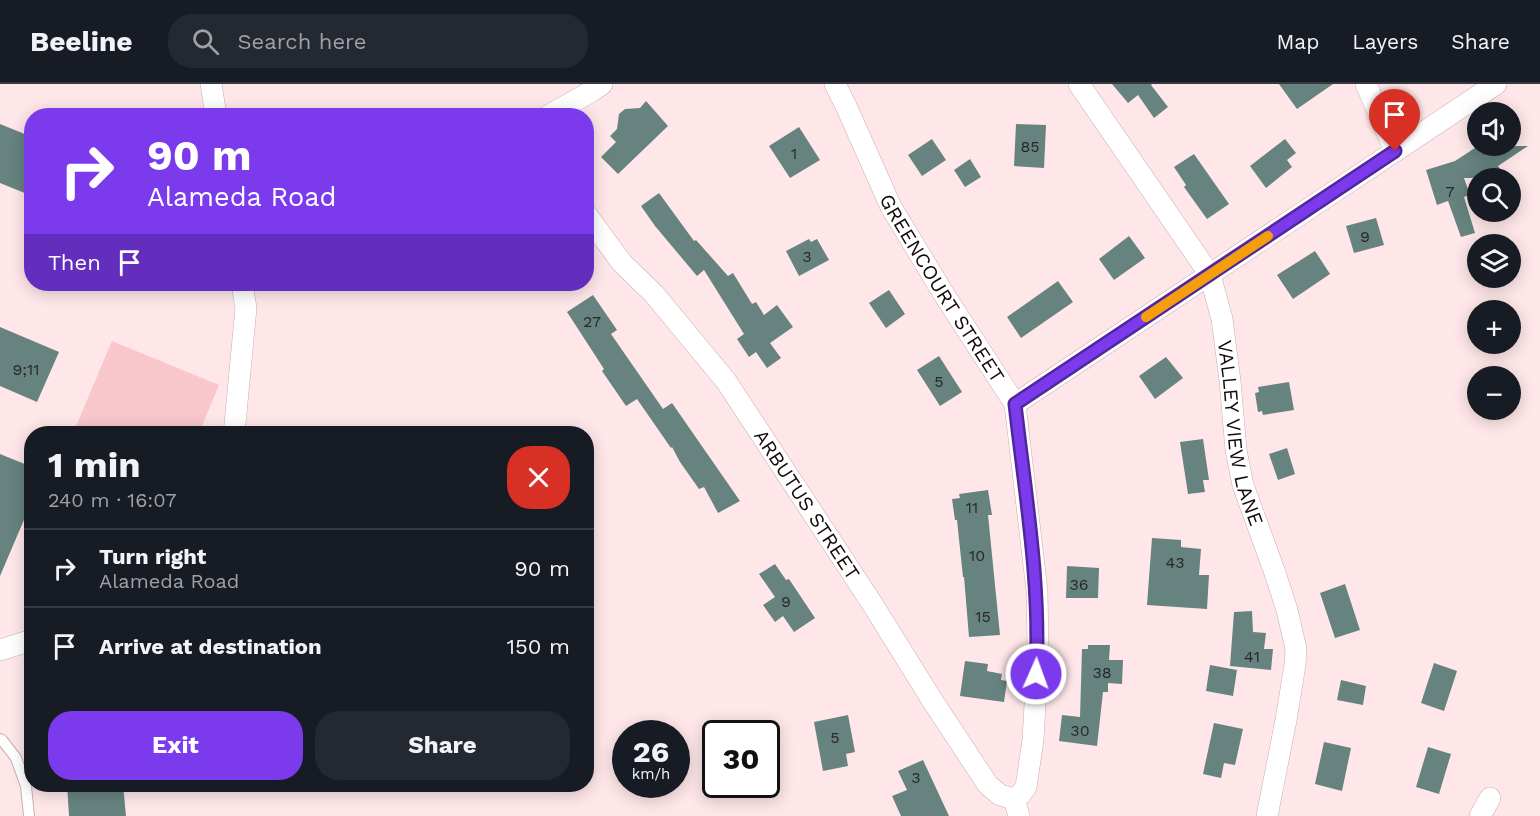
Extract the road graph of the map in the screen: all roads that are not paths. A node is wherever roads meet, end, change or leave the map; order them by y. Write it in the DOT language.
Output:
graph roads {
  1 [pos="211,84"];
  2 [pos="602,84"];
  3 [pos="835,84"];
  4 [pos="1079,84"];
  5 [pos="1366,84"];
  6 [pos="1496,84"];
  7 [pos="215,108"];
  8 [pos="562,108"];
  9 [pos="1395,151"];
  10 [pos="594,225"];
  11 [pos="1210,275"];
  12 [pos="243,291"];
  13 [pos="1015,404"];
  14 [pos="235,426"];
  15 [pos="24,642"];
  16 [pos="0,650"];
  17 [pos="0,739"];
  18 [pos="24,780"];
  19 [pos="27,792"];
  20 [pos="1017,807"];
  21 [pos="29,816"];
  22 [pos="1267,816"];
  1 -- 7 [label="street"];
  2 -- 8 [label="street"];
  3 -- 13 [label="street, GREENCOURT STREET"];
  4 -- 11 [label="street, VALLEY VIEW LANE"];
  5 -- 9 [label="street"];
  6 -- 9 [label="street"];
  9 -- 11 [label="street"];
  10 -- 20 [label="street, ARBUTUS STREET"];
  11 -- 13 [label="street"];
  11 -- 22 [label="street, VALLEY VIEW LANE"];
  12 -- 14 [label="street"];
  13 -- 20 [label="street, GREENCOURT STREET"];
  15 -- 16 [label="street"];
  17 -- 18 [label="lane"];
  19 -- 21 [label="lane"];
}
